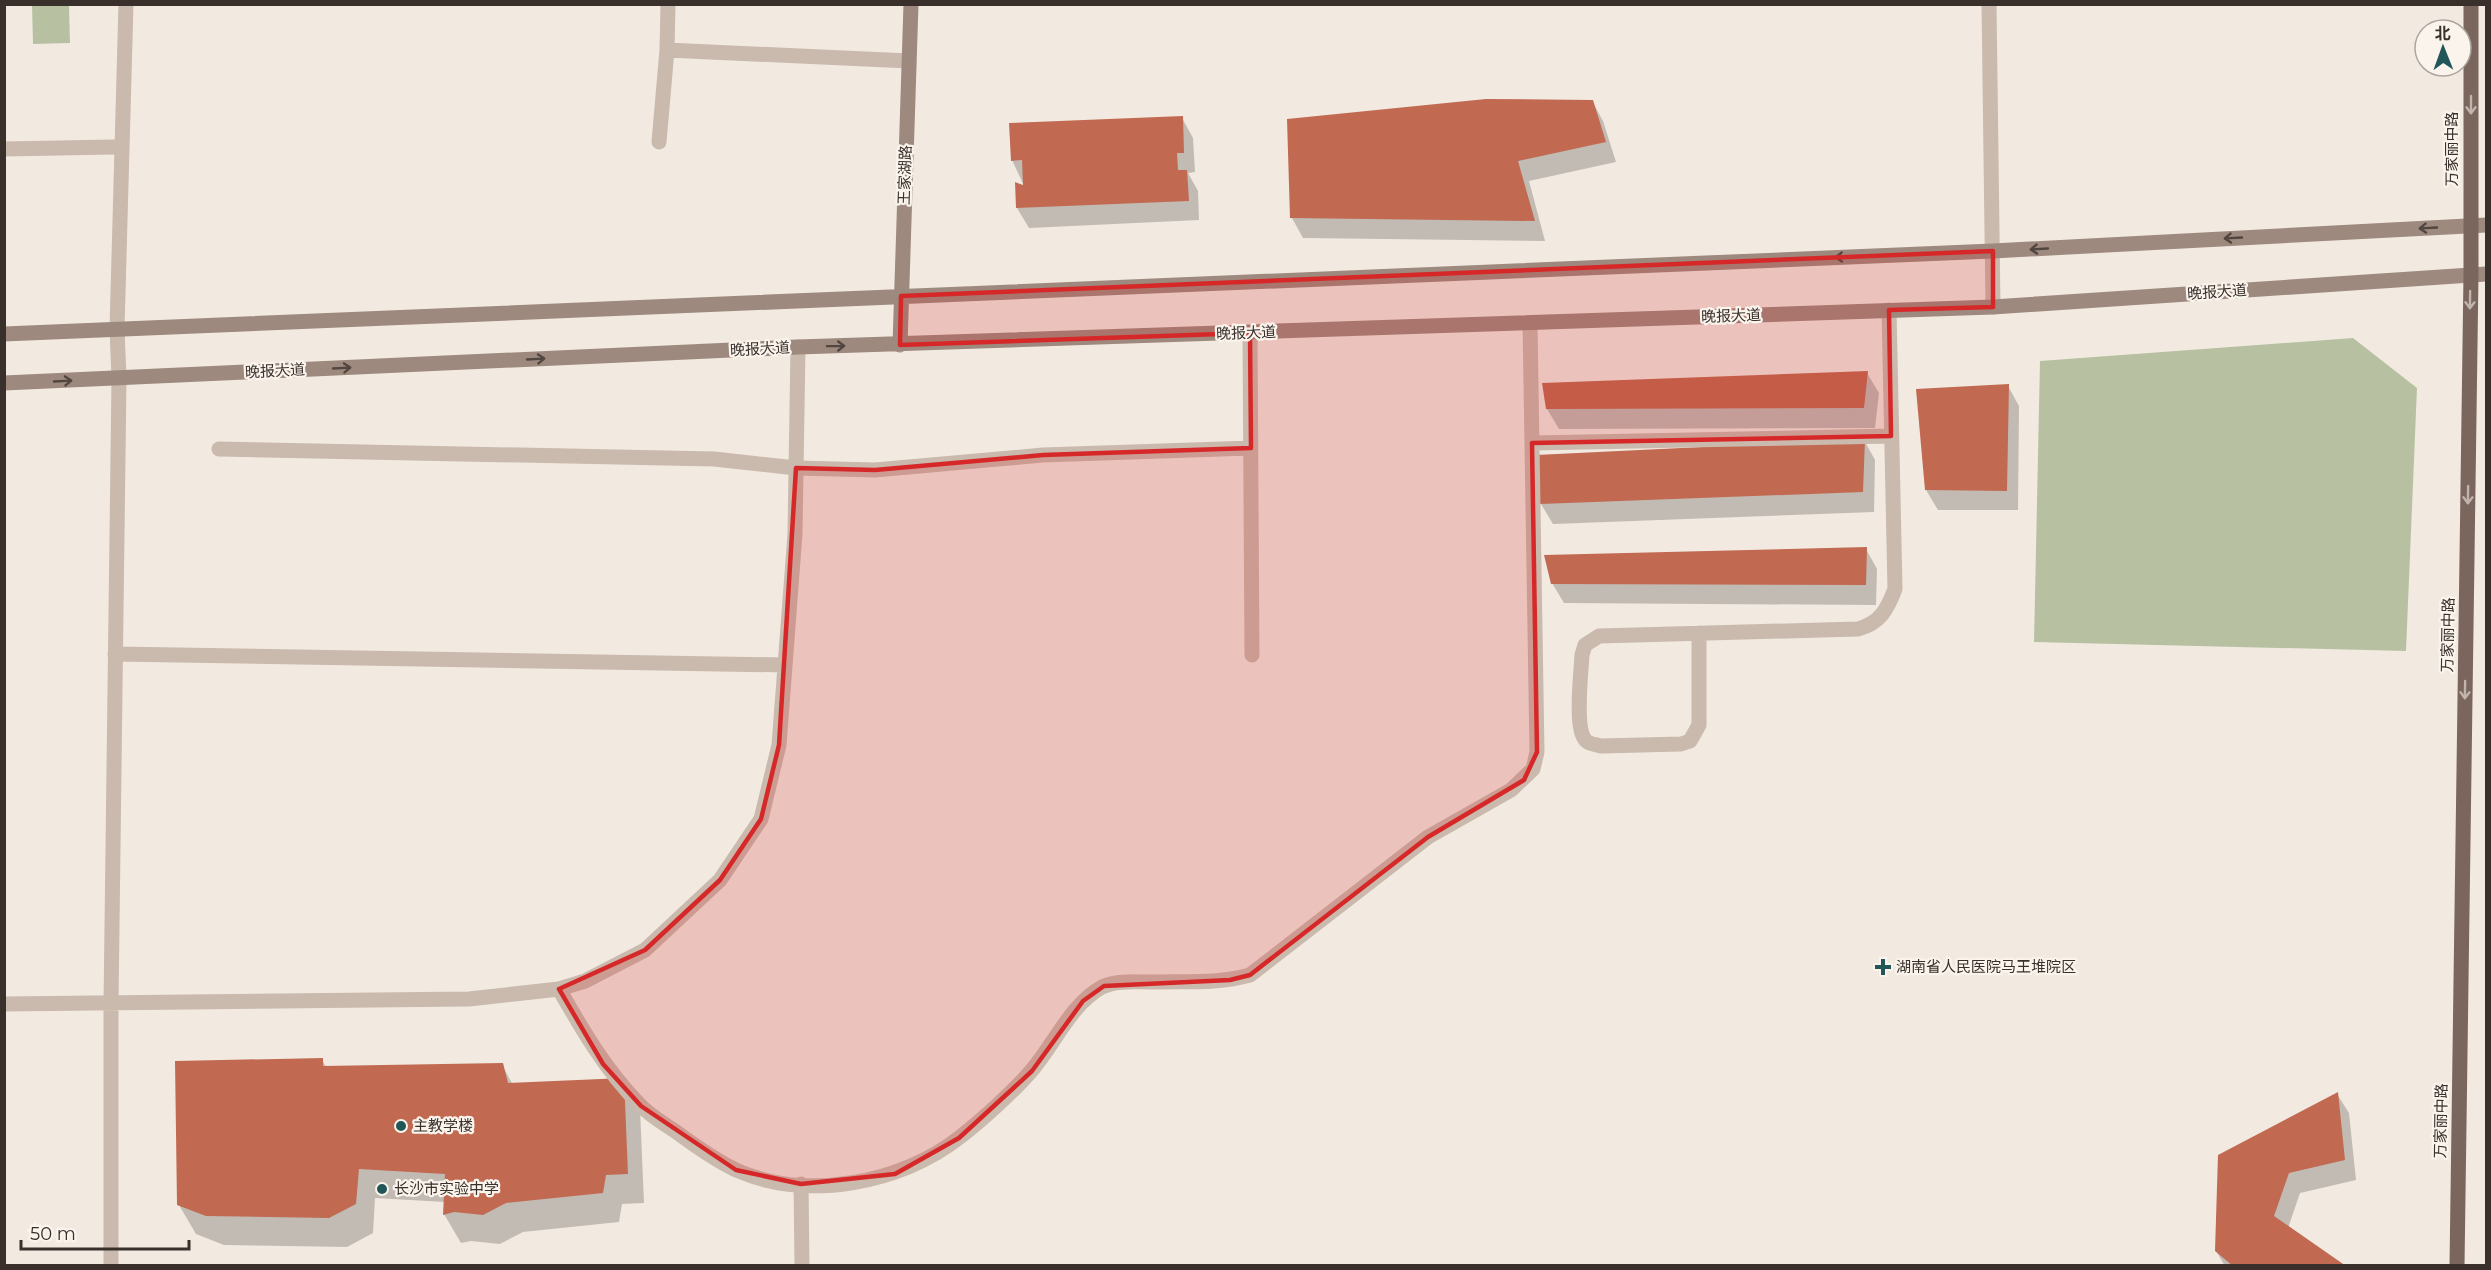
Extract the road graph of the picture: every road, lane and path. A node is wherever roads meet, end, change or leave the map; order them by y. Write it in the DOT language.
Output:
graph roads {
  1 [pos="126,4"];
  2 [pos="668,4"];
  3 [pos="911,4"];
  4 [pos="1989,4"];
  5 [pos="2471,4"];
  6 [pos="667,50"];
  7 [pos="909,61"];
  8 [pos="659,142"];
  9 [pos="114,147"];
  10 [pos="4,148"];
  11 [pos="2487,225"];
  12 [pos="2470,226"];
  13 [pos="1993,251"];
  14 [pos="2471,274"];
  15 [pos="2487,274"];
  16 [pos="901,296"];
  17 [pos="1993,307"];
  18 [pos="1888,310"];
  19 [pos="1530,323"];
  20 [pos="117,329"];
  21 [pos="1250,333"];
  22 [pos="4,334"];
  23 [pos="900,345"];
  24 [pos="798,347"];
  25 [pos="119,378"];
  26 [pos="4,383"];
  27 [pos="1891,436"];
  28 [pos="1532,443"];
  29 [pos="1251,448"];
  30 [pos="219,449"];
  31 [pos="796,468"];
  32 [pos="1699,633"];
  33 [pos="116,654"];
  34 [pos="1252,655"];
  35 [pos="785,664"];
  36 [pos="559,989"];
  37 [pos="4,1004"];
  38 [pos="111,1004"];
  39 [pos="801,1184"];
  40 [pos="111,1266"];
  41 [pos="802,1266"];
  42 [pos="2457,1266"];
  1 -- 20 [label="street"];
  2 -- 6 [label="street"];
  3 -- 7 [label="main road, 王家湖路"];
  4 -- 13 [label="street"];
  5 -- 12 [label="main road, 万家丽中路, one-way"];
  6 -- 7 [label="street"];
  6 -- 8 [label="street"];
  7 -- 16 [label="main road, 王家湖路"];
  9 -- 10 [label="street"];
  11 -- 12 [label="main road"];
  12 -- 13 [label="main road, one-way"];
  12 -- 14 [label="main road, 万家丽中路"];
  13 -- 16 [label="main road, one-way"];
  13 -- 17 [label="street"];
  14 -- 15 [label="main road, 晚报大道"];
  14 -- 17 [label="main road, 晚报大道"];
  14 -- 42 [label="main road, 万家丽中路, one-way"];
  16 -- 20 [label="main road"];
  16 -- 23 [label="main road, 王家湖路"];
  17 -- 18 [label="main road, 晚报大道"];
  18 -- 19 [label="main road, 晚报大道"];
  18 -- 27 [label="street"];
  19 -- 21 [label="main road, 晚报大道"];
  19 -- 28 [label="street"];
  20 -- 22 [label="main road"];
  20 -- 25 [label="street"];
  21 -- 23 [label="main road, 晚报大道"];
  21 -- 29 [label="street"];
  24 -- 23 [label="main road, 晚报大道, one-way"];
  25 -- 24 [label="main road, 晚报大道, one-way"];
  24 -- 31 [label="street"];
  26 -- 25 [label="main road, 晚报大道, one-way"];
  25 -- 33 [label="street"];
  27 -- 28 [label="street"];
  27 -- 32 [label="street"];
  28 -- 39 [label="street"];
  29 -- 31 [label="street"];
  29 -- 34 [label="street"];
  30 -- 31 [label="street"];
  31 -- 35 [label="street"];
  32 -- 32 [label="street"];
  33 -- 35 [label="street"];
  33 -- 38 [label="street"];
  35 -- 36 [label="street"];
  36 -- 38 [label="street"];
  36 -- 39 [label="street"];
  37 -- 38 [label="street"];
  38 -- 40 [label="street"];
  39 -- 41 [label="street"];
}
